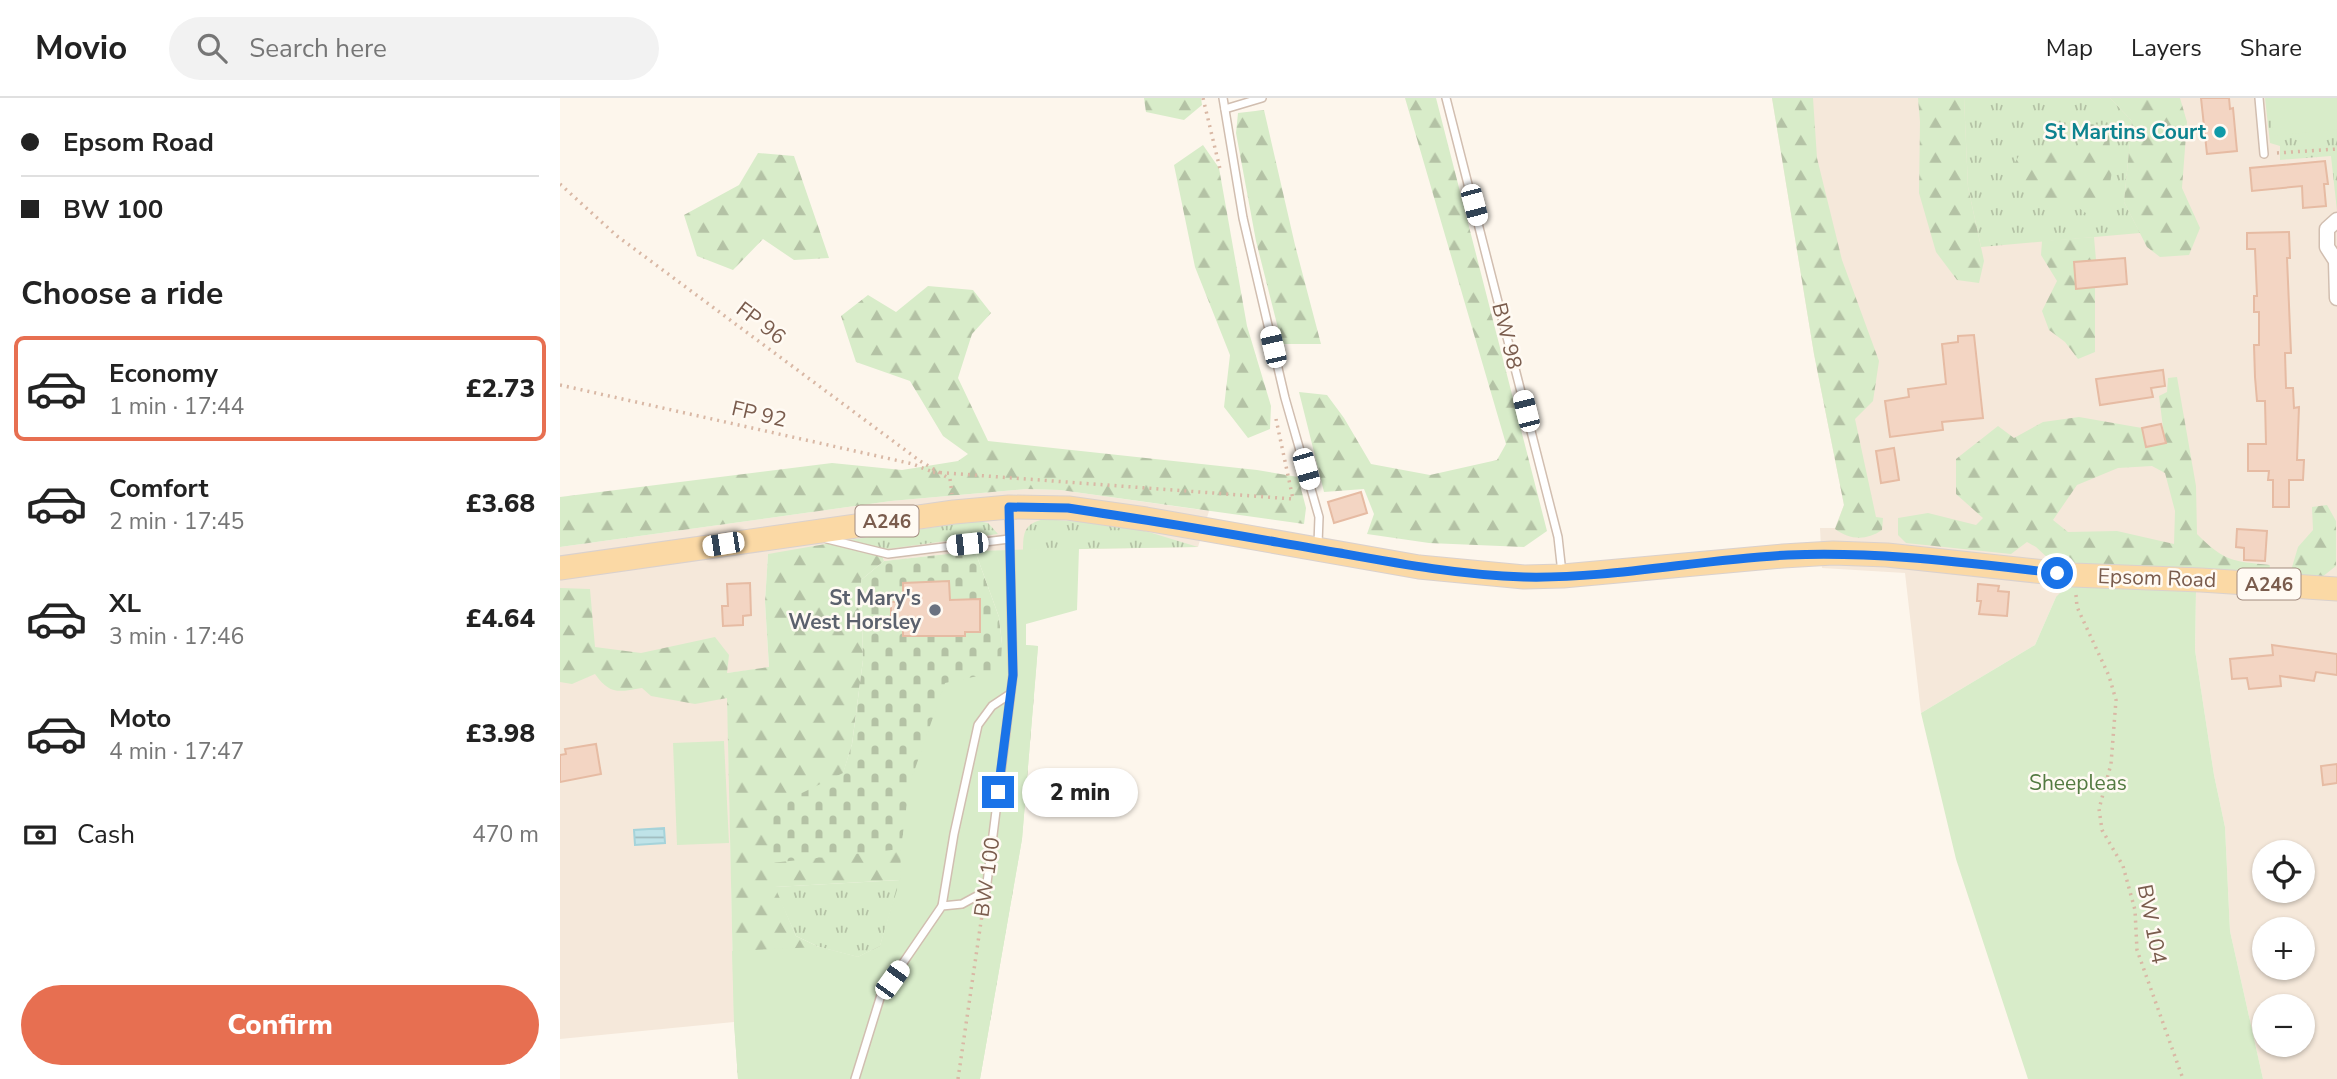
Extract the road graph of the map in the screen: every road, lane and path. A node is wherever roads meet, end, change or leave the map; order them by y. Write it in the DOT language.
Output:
graph roads {
  1 [pos="1203,98"];
  2 [pos="1223,98"];
  3 [pos="1262,98"];
  4 [pos="1446,98"];
  5 [pos="2259,98"];
  6 [pos="1225,109"];
  7 [pos="2337,149"];
  8 [pos="2264,154"];
  9 [pos="1220,171"];
  10 [pos="560,184"];
  11 [pos="2337,220"];
  12 [pos="2337,260"];
  13 [pos="2337,298"];
  14 [pos="560,385"];
  15 [pos="1275,417"];
  16 [pos="933,472"];
  17 [pos="939,472"];
  18 [pos="950,479"];
  19 [pos="1009,507"];
  20 [pos="810,533"];
  21 [pos="1009,539"];
  22 [pos="1318,550"];
  23 [pos="560,568"];
  24 [pos="2073,575"];
  25 [pos="1563,576"];
  26 [pos="2337,589"];
  27 [pos="1010,694"];
  28 [pos="986,891"];
  29 [pos="942,906"];
  30 [pos="855,1079"];
  31 [pos="958,1079"];
  32 [pos="2183,1079"];
  1 -- 9 [label="path"];
  2 -- 6 [label="lane"];
  3 -- 6 [label="lane"];
  4 -- 25 [label="lane, BW 98"];
  5 -- 8 [label="lane"];
  6 -- 22 [label="lane"];
  7 -- 8 [label="path"];
  10 -- 17 [label="path, FP 96"];
  11 -- 12 [label="street"];
  12 -- 13 [label="street"];
  14 -- 16 [label="path, FP 92"];
  15 -- 17 [label="path"];
  16 -- 17 [label="path"];
  16 -- 18 [label="path, FP 92"];
  17 -- 18 [label="path, FP 96"];
  19 -- 20 [label="main road, Epsom Road / A246"];
  19 -- 21 [label="lane, BW 100"];
  19 -- 22 [label="main road, Epsom Road / A246"];
  20 -- 21 [label="lane"];
  20 -- 23 [label="main road, Epsom Road / A246"];
  21 -- 27 [label="lane, BW 100"];
  22 -- 25 [label="main road, Epsom Road / A246"];
  24 -- 25 [label="main road, Epsom Road / A246"];
  24 -- 26 [label="main road, Epsom Road / A246"];
  24 -- 32 [label="path, BW 104"];
  27 -- 28 [label="lane, BW 100"];
  27 -- 29 [label="lane"];
  28 -- 29 [label="lane"];
  28 -- 31 [label="path, BW 100"];
  29 -- 30 [label="lane"];
}
